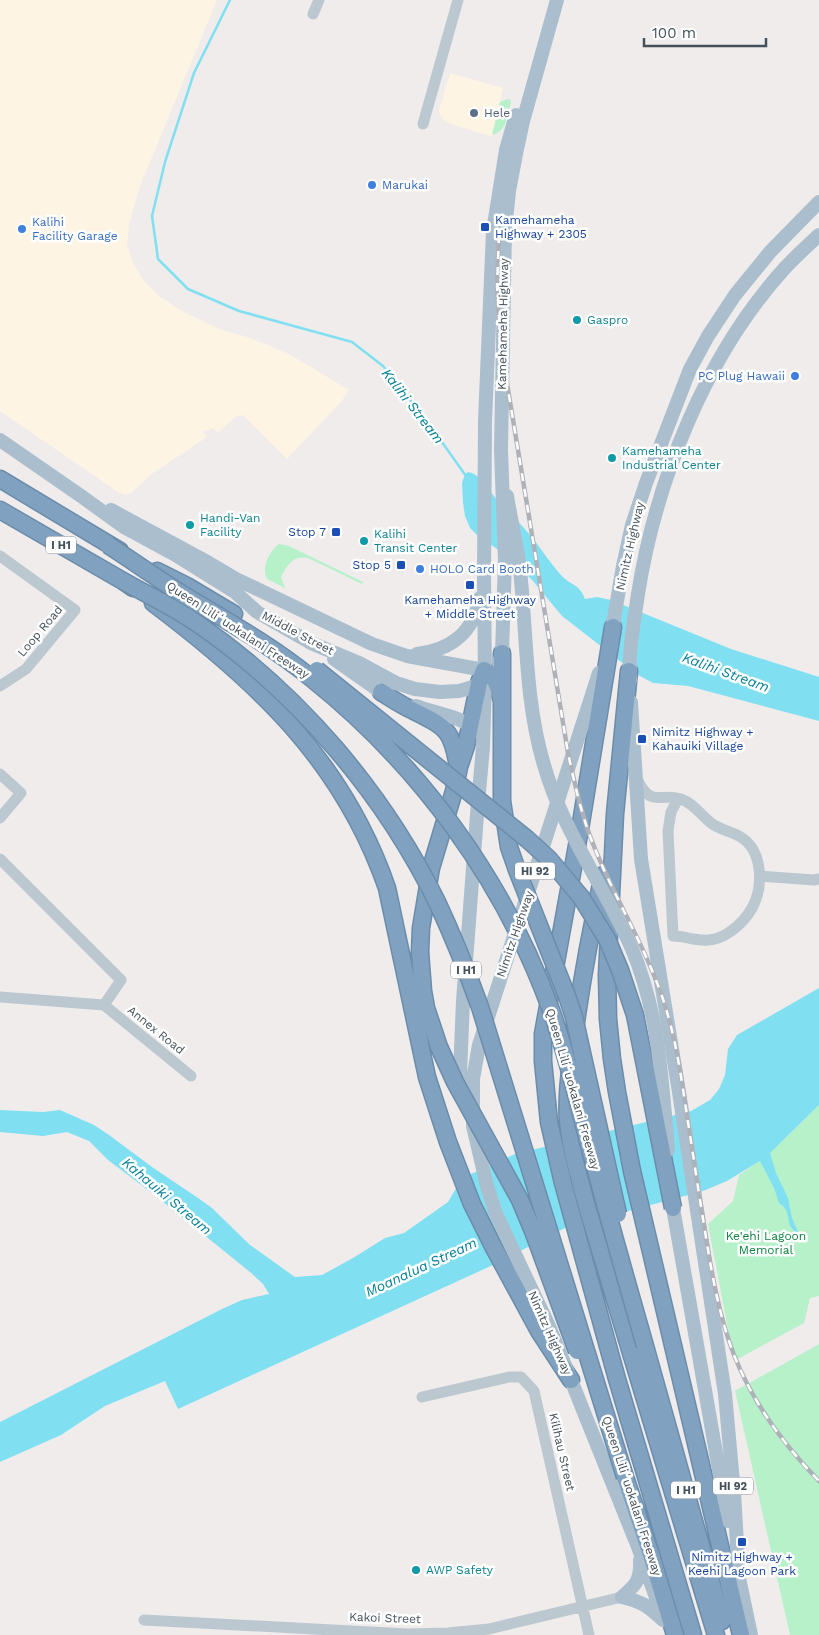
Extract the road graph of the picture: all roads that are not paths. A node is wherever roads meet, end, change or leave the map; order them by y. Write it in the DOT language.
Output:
graph roads {
  1 [pos="319,0"];
  2 [pos="458,0"];
  3 [pos="548,0"];
  4 [pos="557,0"];
  5 [pos="313,14"];
  6 [pos="423,124"];
  7 [pos="819,202"];
  8 [pos="819,235"];
  9 [pos="819,246"];
  10 [pos="784,269"];
  11 [pos="0,440"];
  12 [pos="0,479"];
  13 [pos="82,496"];
  14 [pos="504,498"];
  15 [pos="0,510"];
  16 [pos="108,545"];
  17 [pos="0,556"];
  18 [pos="484,578"];
  19 [pos="123,581"];
  20 [pos="613,627"];
  21 [pos="311,643"];
  22 [pos="502,653"];
  23 [pos="407,656"];
  24 [pos="604,665"];
  25 [pos="629,671"];
  26 [pos="485,676"];
  27 [pos="0,686"];
  28 [pos="381,692"];
  29 [pos="501,698"];
  30 [pos="471,725"];
  31 [pos="483,747"];
  32 [pos="458,768"];
  33 [pos="0,774"];
  34 [pos="637,779"];
  35 [pos="658,799"];
  36 [pos="678,799"];
  37 [pos="615,814"];
  38 [pos="0,818"];
  39 [pos="640,820"];
  40 [pos="0,859"];
  41 [pos="760,876"];
  42 [pos="819,879"];
  43 [pos="0,997"];
  44 [pos="104,1005"];
  45 [pos="191,1076"];
  46 [pos="673,1208"];
  47 [pos="496,1214"];
  48 [pos="645,1346"];
  49 [pos="571,1380"];
  50 [pos="422,1397"];
  51 [pos="625,1477"];
  52 [pos="638,1547"];
  53 [pos="739,1578"];
  54 [pos="622,1598"];
  55 [pos="583,1607"];
  56 [pos="144,1620"];
  57 [pos="664,1620"];
  58 [pos="589,1635"];
  59 [pos="668,1635"];
  60 [pos="675,1635"];
  61 [pos="693,1635"];
  62 [pos="716,1635"];
  63 [pos="726,1635"];
  64 [pos="741,1635"];
  65 [pos="751,1635"];
  1 -- 5 [label="street"];
  2 -- 6 [label="street"];
  3 -- 18 [label="main road, Kamehameha Highway"];
  4 -- 14 [label="main road, Kamehameha Highway"];
  7 -- 20 [label="main road, Nimitz Highway"];
  8 -- 10 [label="main road, Nimitz Highway / HI 92"];
  9 -- 10 [label="main road"];
  10 -- 25 [label="main road, Nimitz Highway / HI 92"];
  11 -- 13 [label="main road, Middle Street"];
  12 -- 16 [label="highway, Queen Liliʻuokalani Freeway / I H1"];
  13 -- 21 [label="main road, Middle Street"];
  13 -- 23 [label="main road, Middle Street"];
  14 -- 22 [label="main road"];
  14 -- 46 [label="main road, bridge"];
  15 -- 19 [label="highway, Queen Liliʻuokalani Freeway / I H1"];
  16 -- 46 [label="highway, bridge"];
  16 -- 48 [label="highway, Queen Liliʻuokalani Freeway / I H1, bridge"];
  17 -- 27 [label="street, Loop Road"];
  18 -- 23 [label="main road"];
  18 -- 26 [label="main road"];
  19 -- 49 [label="highway, bridge"];
  19 -- 51 [label="highway, Queen Liliʻuokalani Freeway / I H1, bridge"];
  20 -- 24 [label="highway"];
  21 -- 26 [label="main road, Middle Street"];
  21 -- 28 [label="main road"];
  22 -- 26 [label="main road"];
  22 -- 29 [label="highway"];
  23 -- 26 [label="main road, Middle Street"];
  24 -- 47 [label="main road, Nimitz Highway / HI 92, bridge"];
  24 -- 61 [label="highway"];
  25 -- 34 [label="main road, Nimitz Highway / HI 92"];
  25 -- 37 [label="highway"];
  26 -- 29 [label="highway"];
  26 -- 30 [label="highway"];
  26 -- 31 [label="main road"];
  28 -- 30 [label="main road"];
  28 -- 32 [label="highway"];
  29 -- 48 [label="highway, bridge"];
  30 -- 31 [label="main road"];
  30 -- 32 [label="highway"];
  31 -- 47 [label="main road, bridge"];
  32 -- 51 [label="highway, bridge"];
  33 -- 38 [label="street"];
  34 -- 35 [label="street"];
  34 -- 39 [label="main road, Nimitz Highway / HI 92"];
  35 -- 36 [label="street"];
  35 -- 39 [label="street"];
  36 -- 41 [label="street"];
  36 -- 41 [label="street"];
  37 -- 62 [label="highway, bridge"];
  37 -- 64 [label="highway, bridge"];
  39 -- 53 [label="main road, Nimitz Highway / HI 92"];
  40 -- 44 [label="street"];
  41 -- 42 [label="street"];
  43 -- 44 [label="street"];
  44 -- 45 [label="street, Annex Road"];
  46 -- 53 [label="main road"];
  47 -- 49 [label="main road, Nimitz Highway / HI 92"];
  48 -- 63 [label="highway, Queen Liliʻuokalani Freeway / I H1"];
  49 -- 52 [label="main road, Nimitz Highway / HI 92"];
  50 -- 55 [label="street, Kilihau Street"];
  51 -- 60 [label="highway, Queen Liliʻuokalani Freeway / I H1"];
  52 -- 54 [label="main road"];
  52 -- 57 [label="main road, Nimitz Highway / HI 92"];
  53 -- 65 [label="main road, Nimitz Highway / HI 92"];
  54 -- 55 [label="street, Kakoi Street"];
  54 -- 57 [label="main road"];
  55 -- 56 [label="street, Kakoi Street"];
  55 -- 58 [label="street, Kilihau Street"];
  57 -- 59 [label="main road, Nimitz Highway / HI 92"];
}
